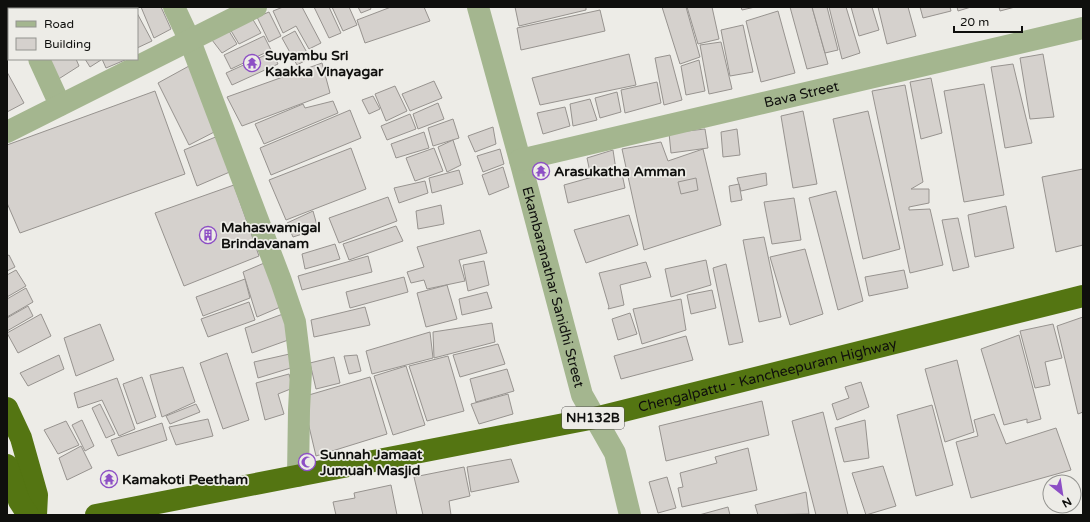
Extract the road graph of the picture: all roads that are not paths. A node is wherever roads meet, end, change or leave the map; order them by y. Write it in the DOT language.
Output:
graph roads {
  1 [pos="174,7"];
  2 [pos="256,7"];
  3 [pos="478,7"];
  4 [pos="1083,28"];
  5 [pos="190,41"];
  6 [pos="39,60"];
  7 [pos="60,105"];
  8 [pos="7,132"];
  9 [pos="520,160"];
  10 [pos="1083,296"];
  11 [pos="7,408"];
  12 [pos="595,418"];
  13 [pos="7,465"];
  14 [pos="298,476"];
  15 [pos="28,515"];
  16 [pos="36,515"];
  17 [pos="96,515"];
  18 [pos="630,515"];
  1 -- 5 [label="street"];
  2 -- 5 [label="street"];
  3 -- 9 [label="street, Ekambaranathar Sanidhi Street"];
  4 -- 9 [label="street, Bava Street"];
  5 -- 7 [label="street"];
  5 -- 14 [label="street"];
  6 -- 7 [label="street"];
  7 -- 8 [label="street"];
  9 -- 12 [label="street, Ekambaranathar Sanidhi Street"];
  10 -- 12 [label="highway, Chengalpattu - Kancheepuram Highway / NH132B"];
  11 -- 16 [label="highway"];
  12 -- 14 [label="highway, Chengalpattu - Kancheepuram Highway / NH132B"];
  12 -- 18 [label="street, Ekambaranathar Sanidhi Street"];
  13 -- 15 [label="highway"];
  14 -- 17 [label="highway, Chengalpattu - Kancheepuram Highway / NH132B"];
}
